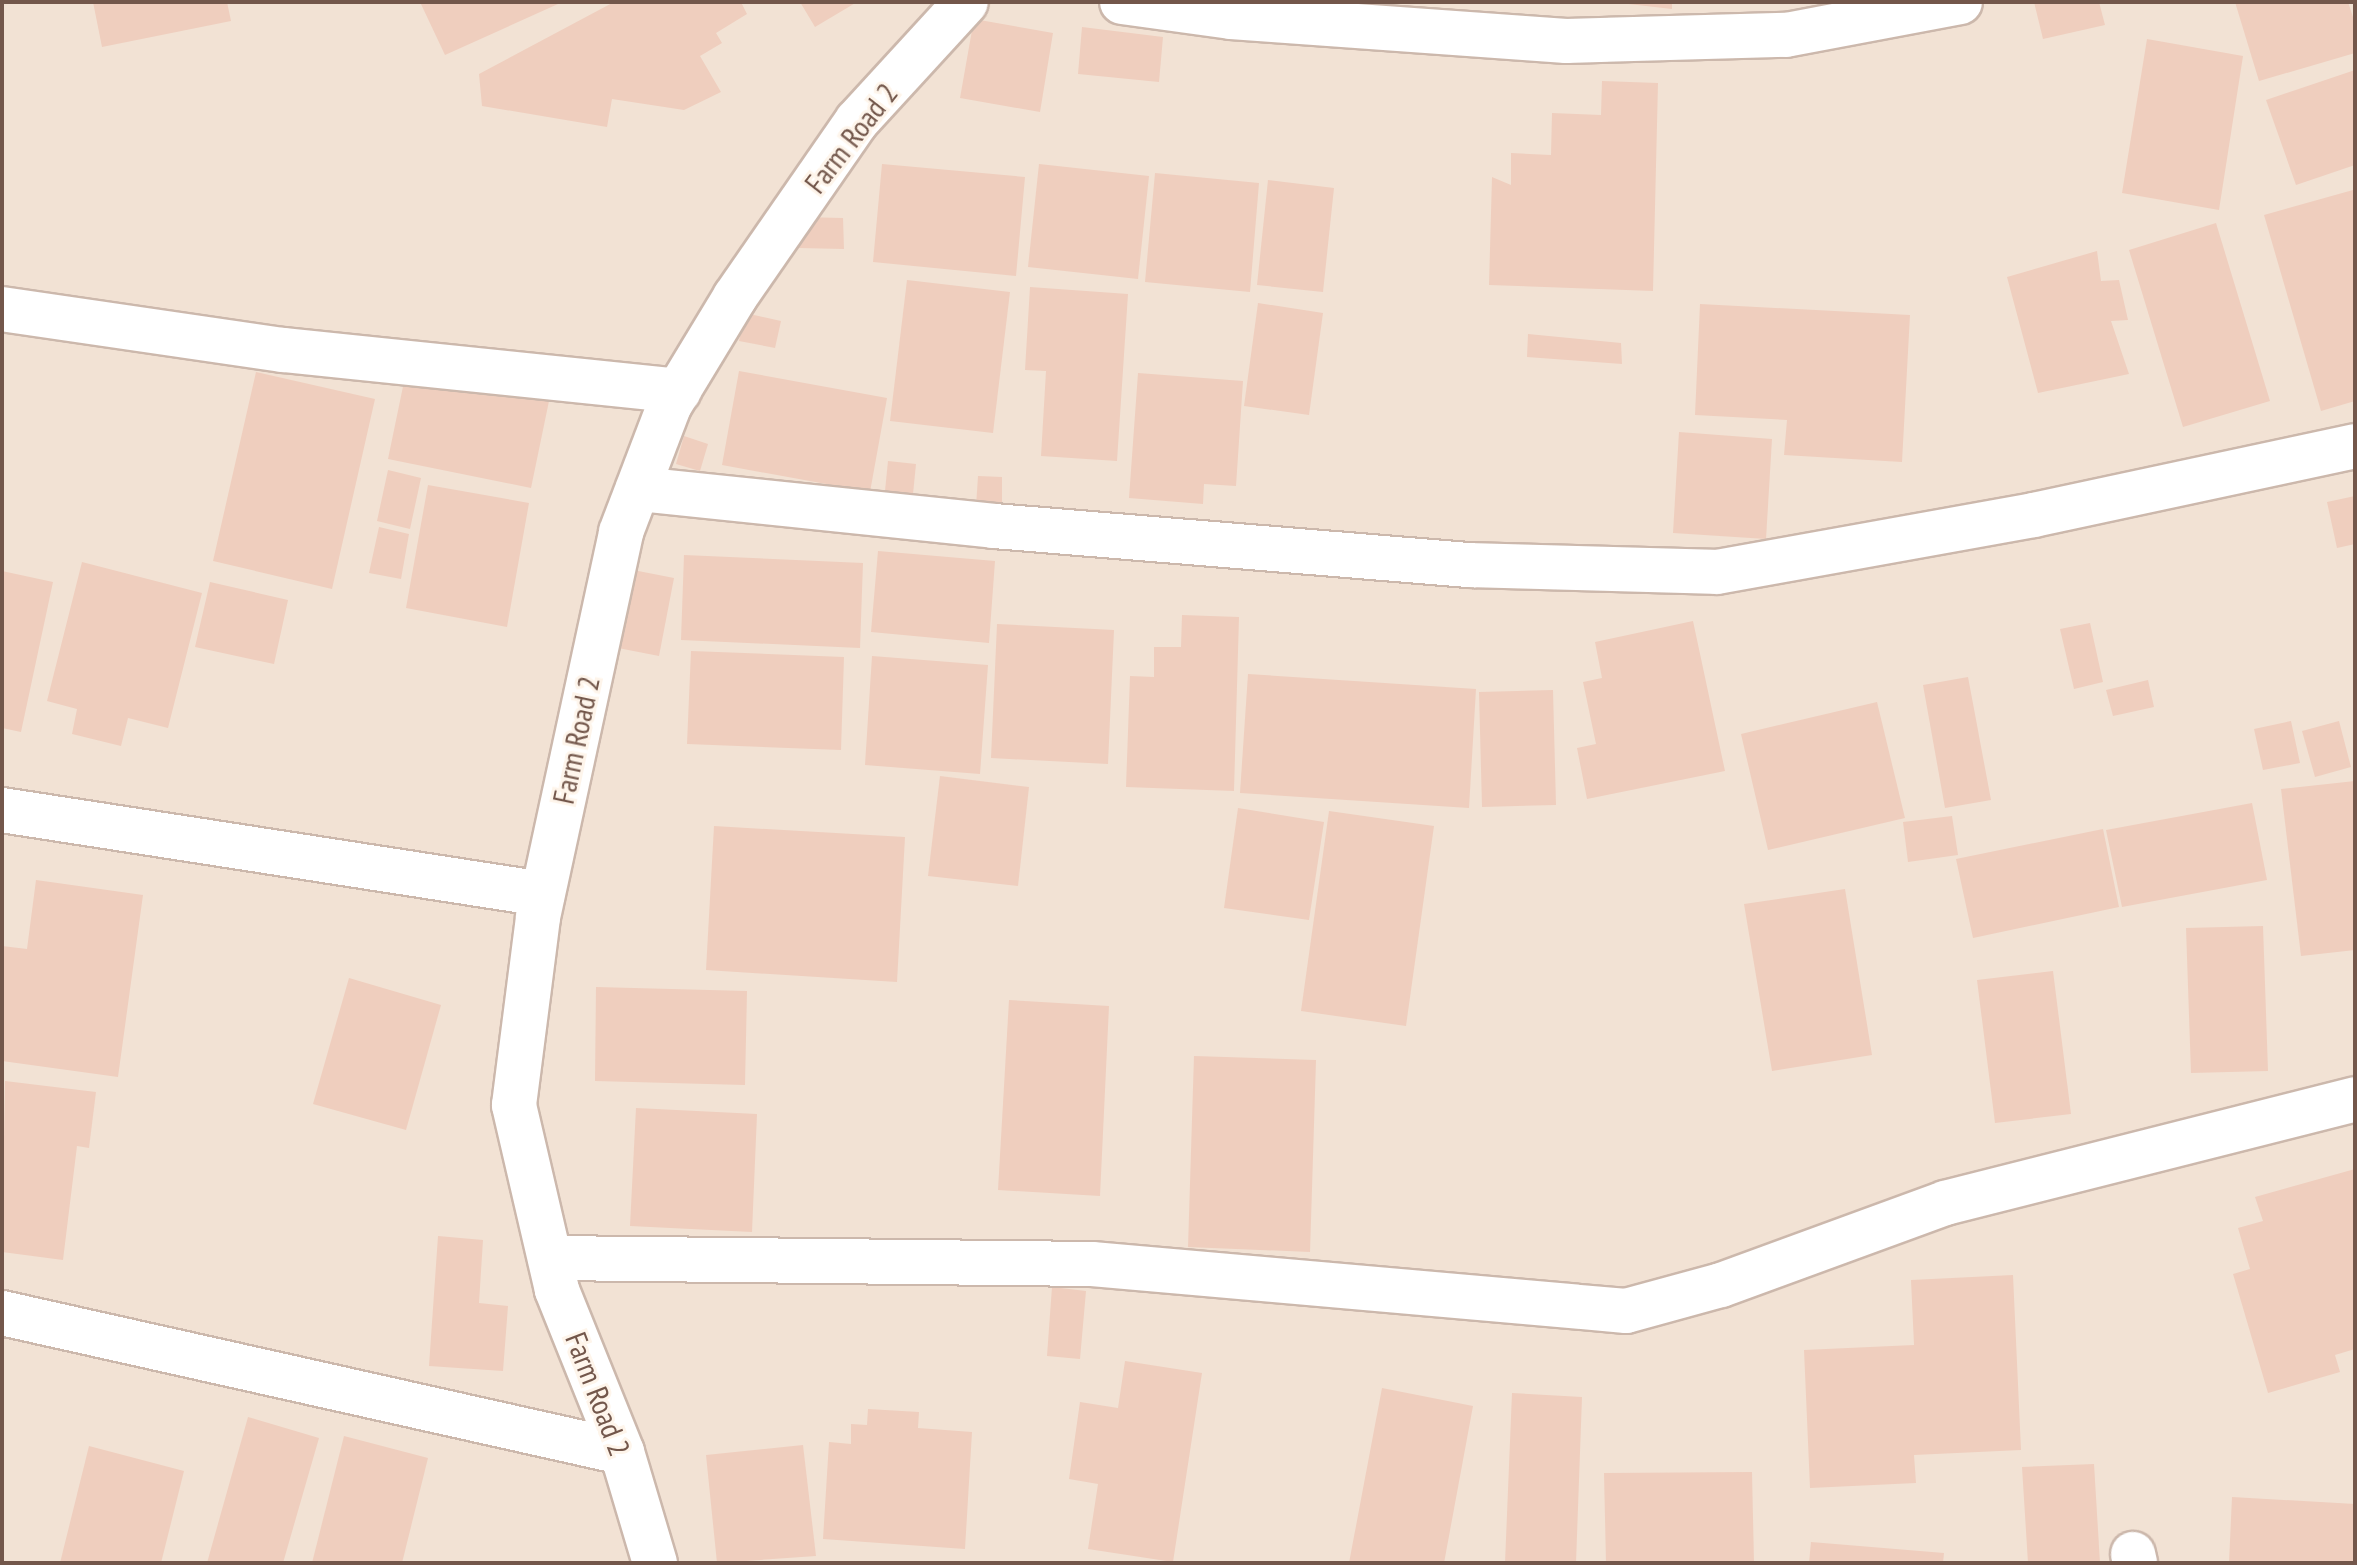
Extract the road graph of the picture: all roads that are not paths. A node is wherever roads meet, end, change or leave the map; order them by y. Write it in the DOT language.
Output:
graph roads {
  1 [pos="966,2"];
  2 [pos="1122,2"];
  3 [pos="1960,2"];
  4 [pos="2,309"];
  5 [pos="679,391"];
  6 [pos="2355,446"];
  7 [pos="638,489"];
  8 [pos="2,810"];
  9 [pos="543,894"];
  10 [pos="2355,1099"];
  11 [pos="550,1258"];
  12 [pos="2,1313"];
  13 [pos="622,1452"];
  14 [pos="655,1563"];
  1 -- 5 [label="street, Farm Road 2"];
  2 -- 3 [label="street"];
  4 -- 5 [label="street"];
  5 -- 7 [label="street, Farm Road 2"];
  6 -- 7 [label="street"];
  7 -- 9 [label="street, Farm Road 2"];
  8 -- 9 [label="street"];
  9 -- 11 [label="street, Farm Road 2"];
  10 -- 11 [label="street"];
  11 -- 13 [label="street, Farm Road 2"];
  12 -- 13 [label="street"];
  13 -- 14 [label="street, Farm Road 2"];
}
